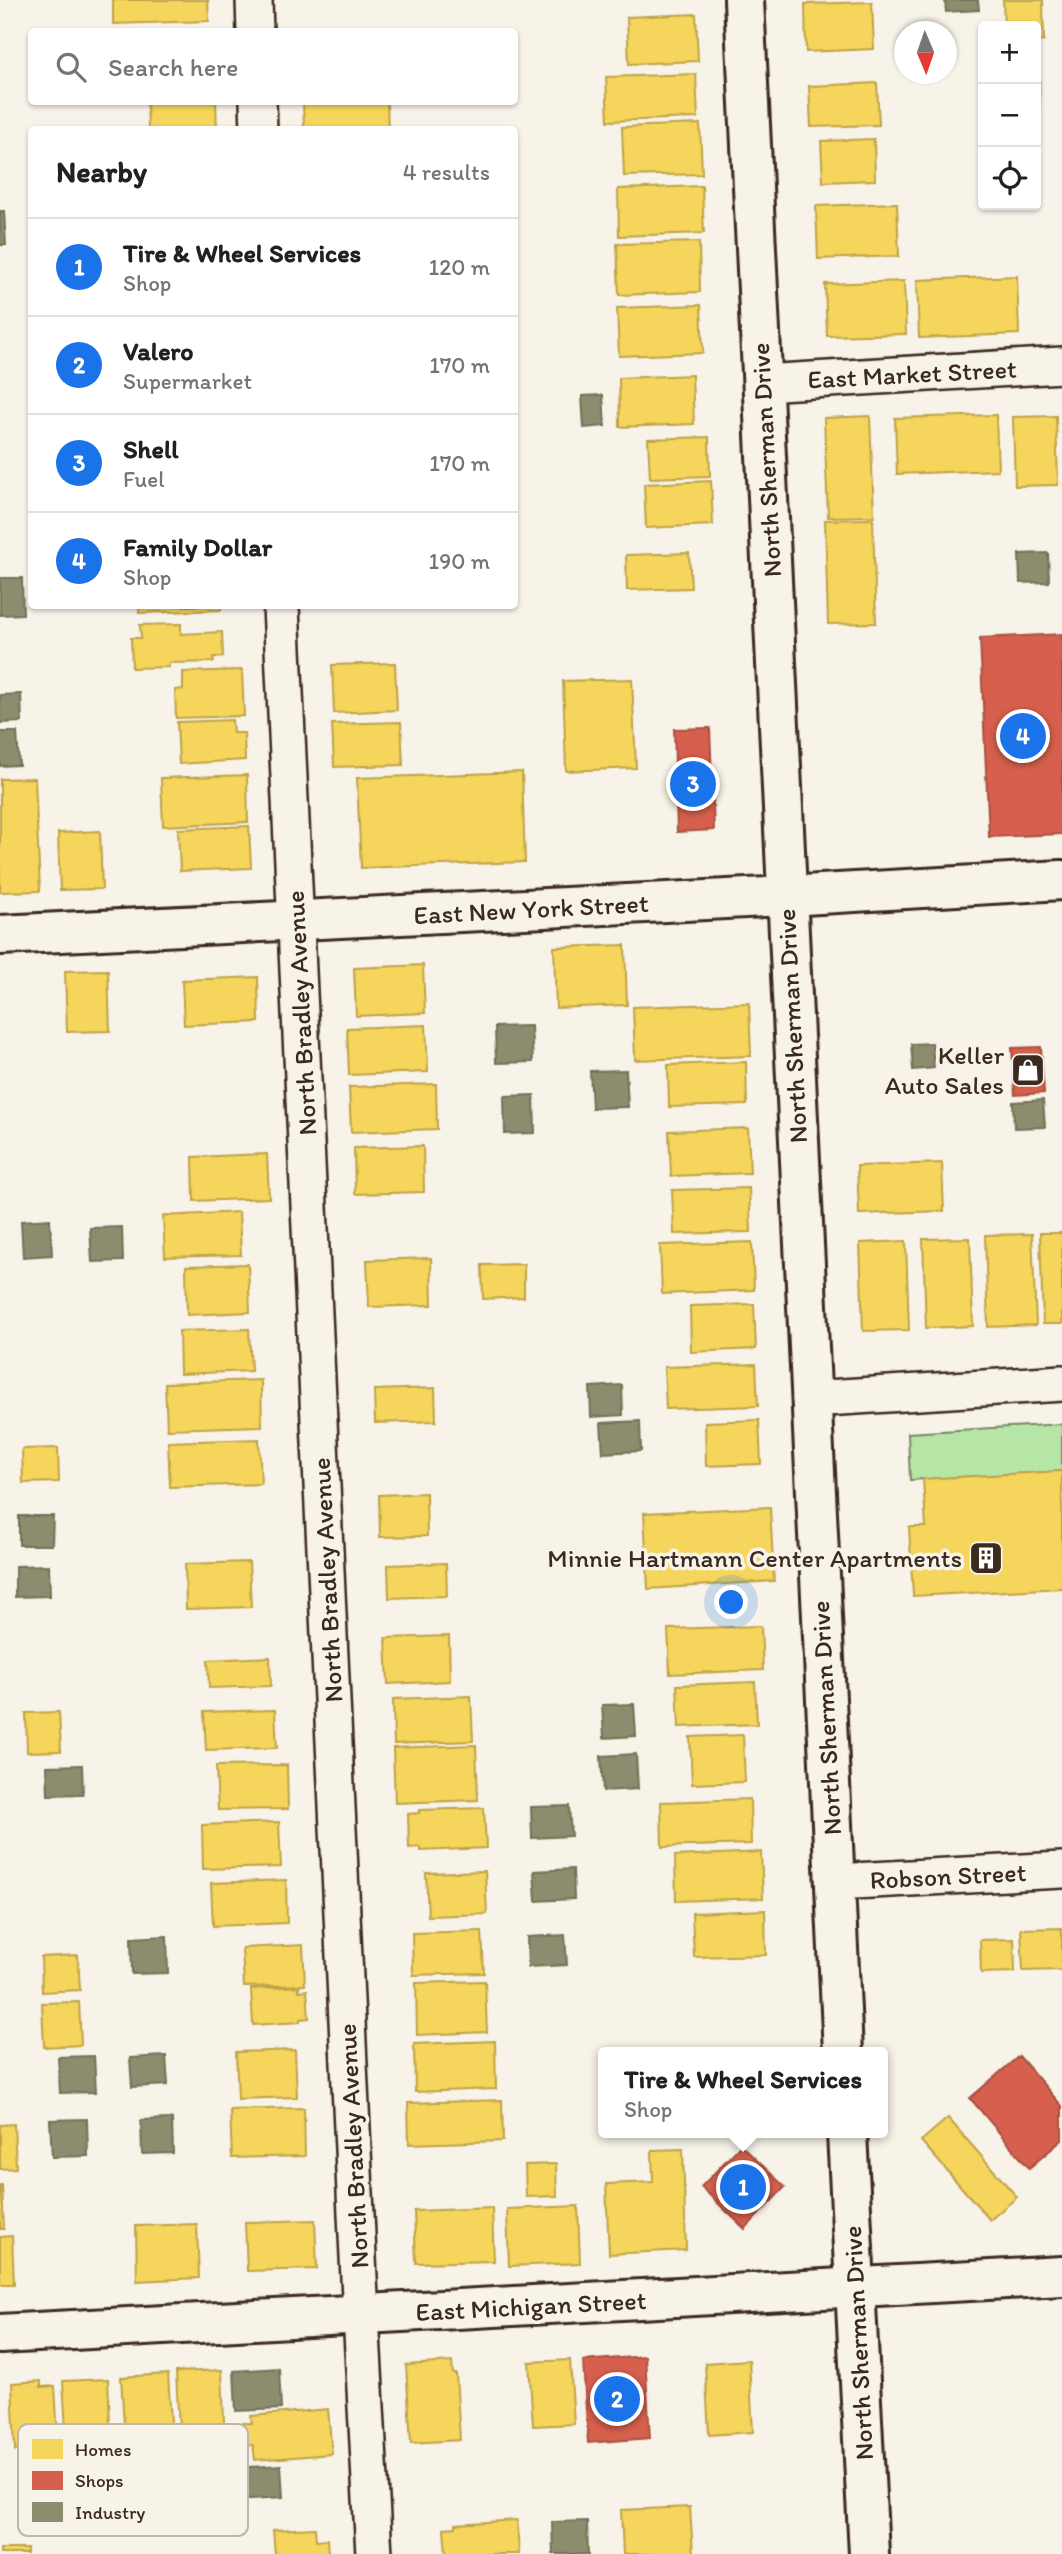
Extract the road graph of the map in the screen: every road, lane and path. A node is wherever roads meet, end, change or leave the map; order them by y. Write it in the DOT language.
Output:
graph roads {
  1 [pos="254,0"];
  2 [pos="744,0"];
  3 [pos="255,28"];
  4 [pos="258,105"];
  5 [pos="259,126"];
  6 [pos="1062,365"];
  7 [pos="762,383"];
  8 [pos="281,609"];
  9 [pos="1062,880"];
  10 [pos="786,896"];
  11 [pos="296,920"];
  12 [pos="0,935"];
  13 [pos="1062,1383"];
  14 [pos="810,1399"];
  15 [pos="1062,1870"];
  16 [pos="834,1882"];
  17 [pos="843,2047"];
  18 [pos="847,2138"];
  19 [pos="1062,2276"];
  20 [pos="855,2287"];
  21 [pos="361,2316"];
  22 [pos="0,2334"];
  23 [pos="374,2554"];
  24 [pos="869,2554"];
  1 -- 3 [label="street"];
  2 -- 7 [label="main road, North Sherman Drive"];
  4 -- 5 [label="street"];
  6 -- 7 [label="street, East Market Street"];
  7 -- 10 [label="main road, North Sherman Drive"];
  8 -- 11 [label="street, North Bradley Avenue"];
  9 -- 10 [label="main road, East New York Street"];
  10 -- 11 [label="main road, East New York Street"];
  10 -- 14 [label="main road, North Sherman Drive"];
  11 -- 12 [label="main road, East New York Street"];
  11 -- 21 [label="street, North Bradley Avenue"];
  13 -- 14 [label="street"];
  14 -- 16 [label="main road, North Sherman Drive"];
  15 -- 16 [label="street, Robson Street"];
  16 -- 17 [label="main road, North Sherman Drive"];
  18 -- 20 [label="main road, North Sherman Drive"];
  19 -- 20 [label="main road, East Michigan Street"];
  20 -- 21 [label="main road, East Michigan Street"];
  20 -- 24 [label="main road, North Sherman Drive"];
  21 -- 22 [label="main road, East Michigan Street"];
  21 -- 23 [label="street, North Bradley Avenue"];
}
